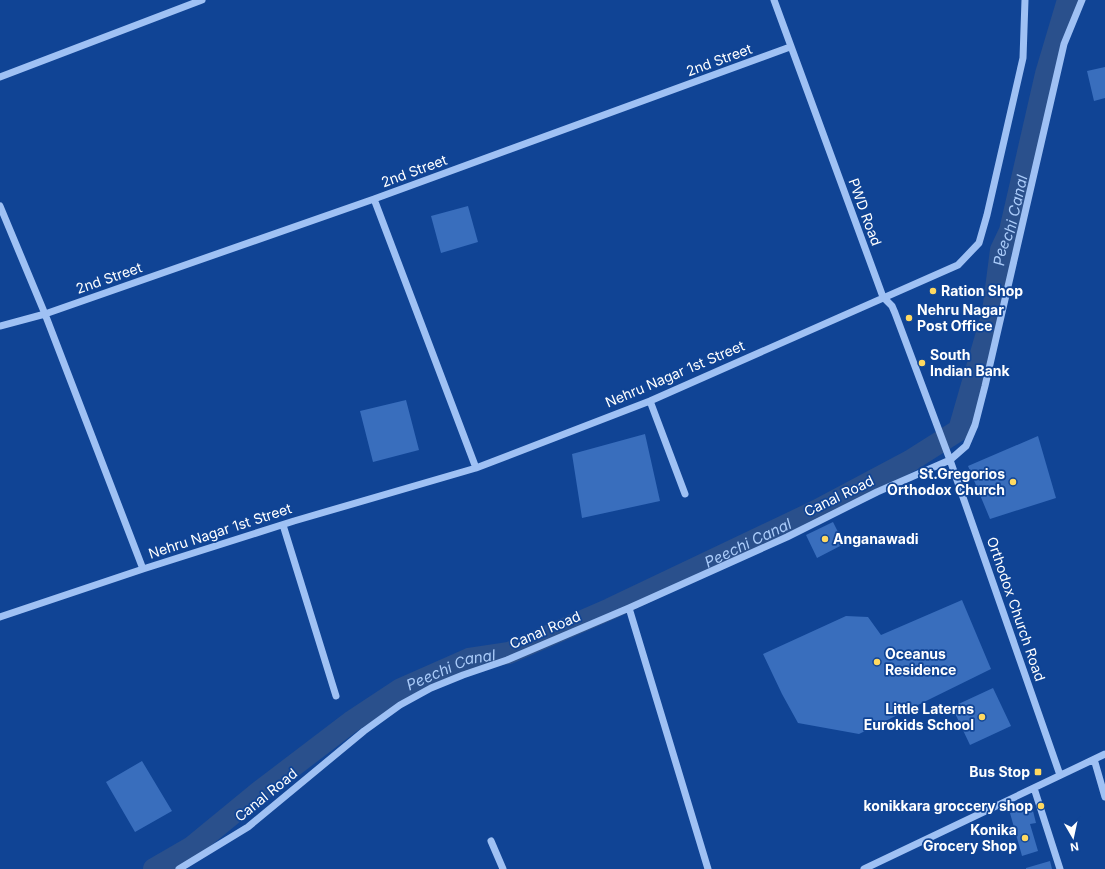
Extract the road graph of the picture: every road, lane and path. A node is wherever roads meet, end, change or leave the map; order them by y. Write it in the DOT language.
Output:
graph roads {
  1 [pos="202,0"];
  2 [pos="774,0"];
  3 [pos="1025,0"];
  4 [pos="1082,0"];
  5 [pos="790,47"];
  6 [pos="0,77"];
  7 [pos="374,199"];
  8 [pos="0,206"];
  9 [pos="883,297"];
  10 [pos="45,314"];
  11 [pos="0,326"];
  12 [pos="650,401"];
  13 [pos="946,452"];
  14 [pos="950,460"];
  15 [pos="476,468"];
  16 [pos="685,494"];
  17 [pos="283,525"];
  18 [pos="143,569"];
  19 [pos="629,608"];
  20 [pos="0,617"];
  21 [pos="336,696"];
  22 [pos="1105,754"];
  23 [pos="1094,759"];
  24 [pos="1060,775"];
  25 [pos="1034,788"];
  26 [pos="1105,797"];
  27 [pos="491,841"];
  28 [pos="179,869"];
  29 [pos="503,869"];
  30 [pos="708,869"];
  31 [pos="864,869"];
  32 [pos="1060,869"];
  1 -- 6 [label="street"];
  2 -- 5 [label="street, PWD Road"];
  3 -- 9 [label="street, Nehru Nagar 1st Street"];
  4 -- 14 [label="street, Canal Road"];
  5 -- 7 [label="street, 2nd Street"];
  5 -- 9 [label="street, PWD Road"];
  7 -- 10 [label="street, 2nd Street"];
  7 -- 15 [label="street"];
  8 -- 10 [label="street, Nehru Nagar 1st Street"];
  9 -- 12 [label="street, Nehru Nagar 1st Street"];
  9 -- 13 [label="street, PWD Road"];
  10 -- 11 [label="street, 2nd Street"];
  10 -- 18 [label="street, Nehru Nagar 1st Street"];
  12 -- 15 [label="street, Nehru Nagar 1st Street"];
  12 -- 16 [label="street"];
  13 -- 14 [label="street, Orthodox Church Road"];
  14 -- 19 [label="street, Canal Road"];
  14 -- 24 [label="street, Orthodox Church Road"];
  15 -- 17 [label="street, Nehru Nagar 1st Street"];
  17 -- 18 [label="street, Nehru Nagar 1st Street"];
  17 -- 21 [label="street"];
  18 -- 20 [label="street"];
  19 -- 28 [label="street, Canal Road"];
  19 -- 30 [label="street"];
  22 -- 23 [label="street"];
  23 -- 24 [label="street"];
  23 -- 26 [label="street"];
  24 -- 25 [label="street"];
  25 -- 31 [label="street"];
  25 -- 32 [label="street"];
  27 -- 29 [label="street"];
}
